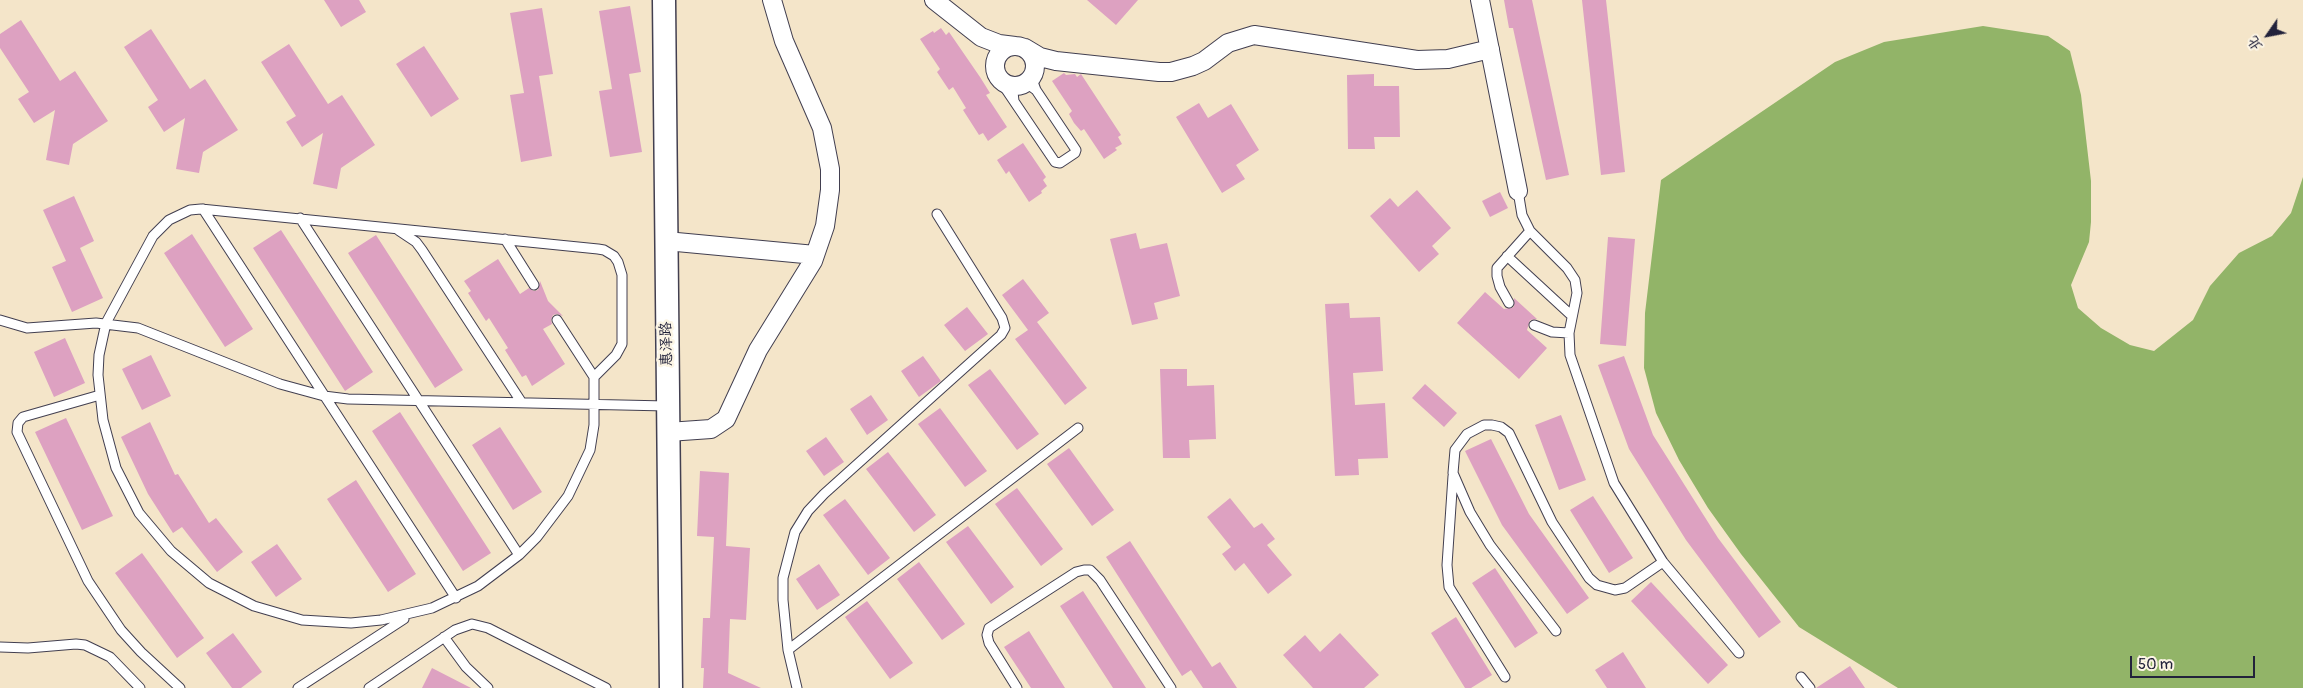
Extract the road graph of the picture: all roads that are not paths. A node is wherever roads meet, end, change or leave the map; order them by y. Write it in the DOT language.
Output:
graph roads {
  1 [pos="664,0"];
  2 [pos="772,0"];
  3 [pos="934,0"];
  4 [pos="1480,0"];
  5 [pos="980,37"];
  6 [pos="1022,47"];
  7 [pos="1490,49"];
  8 [pos="1056,62"];
  9 [pos="1034,72"];
  10 [pos="997,74"];
  11 [pos="1024,92"];
  12 [pos="1518,191"];
  13 [pos="202,209"];
  14 [pos="938,214"];
  15 [pos="300,218"];
  16 [pos="388,227"];
  17 [pos="432,232"];
  18 [pos="1530,232"];
  19 [pos="505,239"];
  20 [pos="666,241"];
  21 [pos="422,250"];
  22 [pos="815,255"];
  23 [pos="1507,256"];
  24 [pos="534,285"];
  25 [pos="1509,303"];
  26 [pos="1572,316"];
  27 [pos="0,320"];
  28 [pos="557,320"];
  29 [pos="106,323"];
  30 [pos="1534,325"];
  31 [pos="1569,333"];
  32 [pos="594,377"];
  33 [pos="100,395"];
  34 [pos="324,396"];
  35 [pos="419,401"];
  36 [pos="522,403"];
  37 [pos="594,404"];
  38 [pos="668,406"];
  39 [pos="1078,428"];
  40 [pos="668,432"];
  41 [pos="1453,473"];
  42 [pos="519,555"];
  43 [pos="1663,562"];
  44 [pos="456,598"];
  45 [pos="432,608"];
  46 [pos="375,621"];
  47 [pos="1556,631"];
  48 [pos="379,634"];
  49 [pos="444,637"];
  50 [pos="0,647"];
  51 [pos="788,650"];
  52 [pos="1739,653"];
  53 [pos="1505,677"];
  54 [pos="1801,677"];
  55 [pos="140,688"];
  56 [pos="180,688"];
  57 [pos="298,688"];
  58 [pos="369,688"];
  59 [pos="488,688"];
  60 [pos="606,688"];
  61 [pos="671,688"];
  62 [pos="797,688"];
  63 [pos="1017,688"];
  64 [pos="1170,688"];
  65 [pos="1810,688"];
  1 -- 20 [label="street, 惠泽路"];
  2 -- 22 [label="street"];
  3 -- 5 [label="street"];
  4 -- 7 [label="street"];
  5 -- 6 [label="street"];
  5 -- 10 [label="street"];
  6 -- 8 [label="street"];
  6 -- 9 [label="street"];
  6 -- 10 [label="street"];
  7 -- 8 [label="street"];
  7 -- 12 [label="street"];
  8 -- 9 [label="street"];
  9 -- 11 [label="street"];
  10 -- 11 [label="street"];
  11 -- 11 [label="lane"];
  12 -- 18 [label="lane"];
  13 -- 15 [label="lane"];
  13 -- 29 [label="lane"];
  13 -- 34 [label="lane"];
  14 -- 51 [label="lane"];
  15 -- 16 [label="lane"];
  15 -- 35 [label="lane"];
  16 -- 17 [label="lane"];
  16 -- 21 [label="lane"];
  17 -- 19 [label="lane"];
  17 -- 21 [label="lane"];
  18 -- 23 [label="lane"];
  18 -- 26 [label="lane"];
  19 -- 24 [label="lane"];
  19 -- 32 [label="lane"];
  20 -- 22 [label="street"];
  20 -- 38 [label="street, 惠泽路"];
  21 -- 36 [label="lane"];
  22 -- 40 [label="street"];
  23 -- 25 [label="lane"];
  23 -- 26 [label="lane"];
  26 -- 31 [label="lane"];
  27 -- 29 [label="lane"];
  28 -- 32 [label="lane"];
  29 -- 33 [label="lane"];
  29 -- 34 [label="lane"];
  30 -- 31 [label="lane"];
  31 -- 43 [label="lane"];
  32 -- 37 [label="lane"];
  33 -- 46 [label="lane"];
  33 -- 56 [label="lane"];
  34 -- 35 [label="lane"];
  34 -- 44 [label="lane"];
  35 -- 36 [label="lane"];
  35 -- 42 [label="lane"];
  36 -- 37 [label="lane"];
  37 -- 38 [label="lane"];
  37 -- 42 [label="lane"];
  38 -- 40 [label="street, 惠泽路"];
  39 -- 51 [label="lane"];
  40 -- 61 [label="street, 惠泽路"];
  41 -- 43 [label="lane"];
  41 -- 47 [label="lane"];
  41 -- 53 [label="lane"];
  42 -- 44 [label="lane"];
  43 -- 52 [label="lane"];
  44 -- 45 [label="lane"];
  45 -- 46 [label="lane"];
  45 -- 48 [label="lane"];
  46 -- 48 [label="lane"];
  48 -- 57 [label="lane"];
  49 -- 58 [label="lane"];
  49 -- 59 [label="lane"];
  49 -- 60 [label="lane"];
  50 -- 55 [label="lane"];
  51 -- 62 [label="lane"];
  54 -- 65 [label="lane"];
  63 -- 64 [label="lane"];
}
